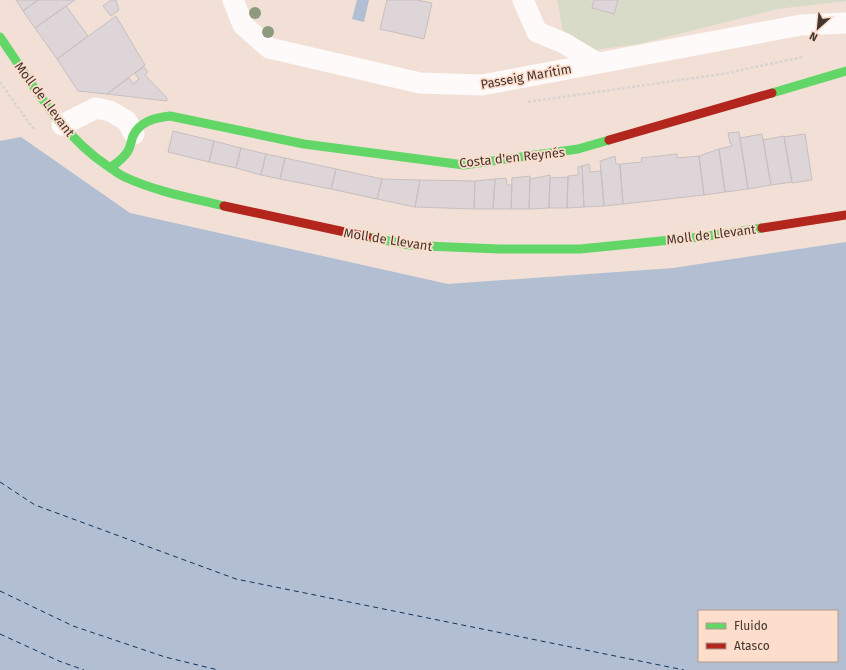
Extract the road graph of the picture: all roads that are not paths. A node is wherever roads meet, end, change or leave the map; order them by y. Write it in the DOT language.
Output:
graph roads {
  1 [pos="233,0"];
  2 [pos="523,0"];
  3 [pos="846,23"];
  4 [pos="0,37"];
  5 [pos="597,63"];
  6 [pos="846,71"];
  7 [pos="62,125"];
  8 [pos="134,134"];
  9 [pos="110,168"];
  10 [pos="846,215"];
  1 -- 5 [label="street, Passeig Marítim"];
  2 -- 5 [label="street"];
  3 -- 5 [label="street, Passeig Marítim"];
  4 -- 7 [label="street, Moll de Llevant"];
  6 -- 8 [label="street, Costa d'en Reynés"];
  7 -- 8 [label="street"];
  7 -- 9 [label="street, Moll de Llevant"];
  8 -- 9 [label="street"];
  9 -- 10 [label="street, Moll de Llevant"];
}
